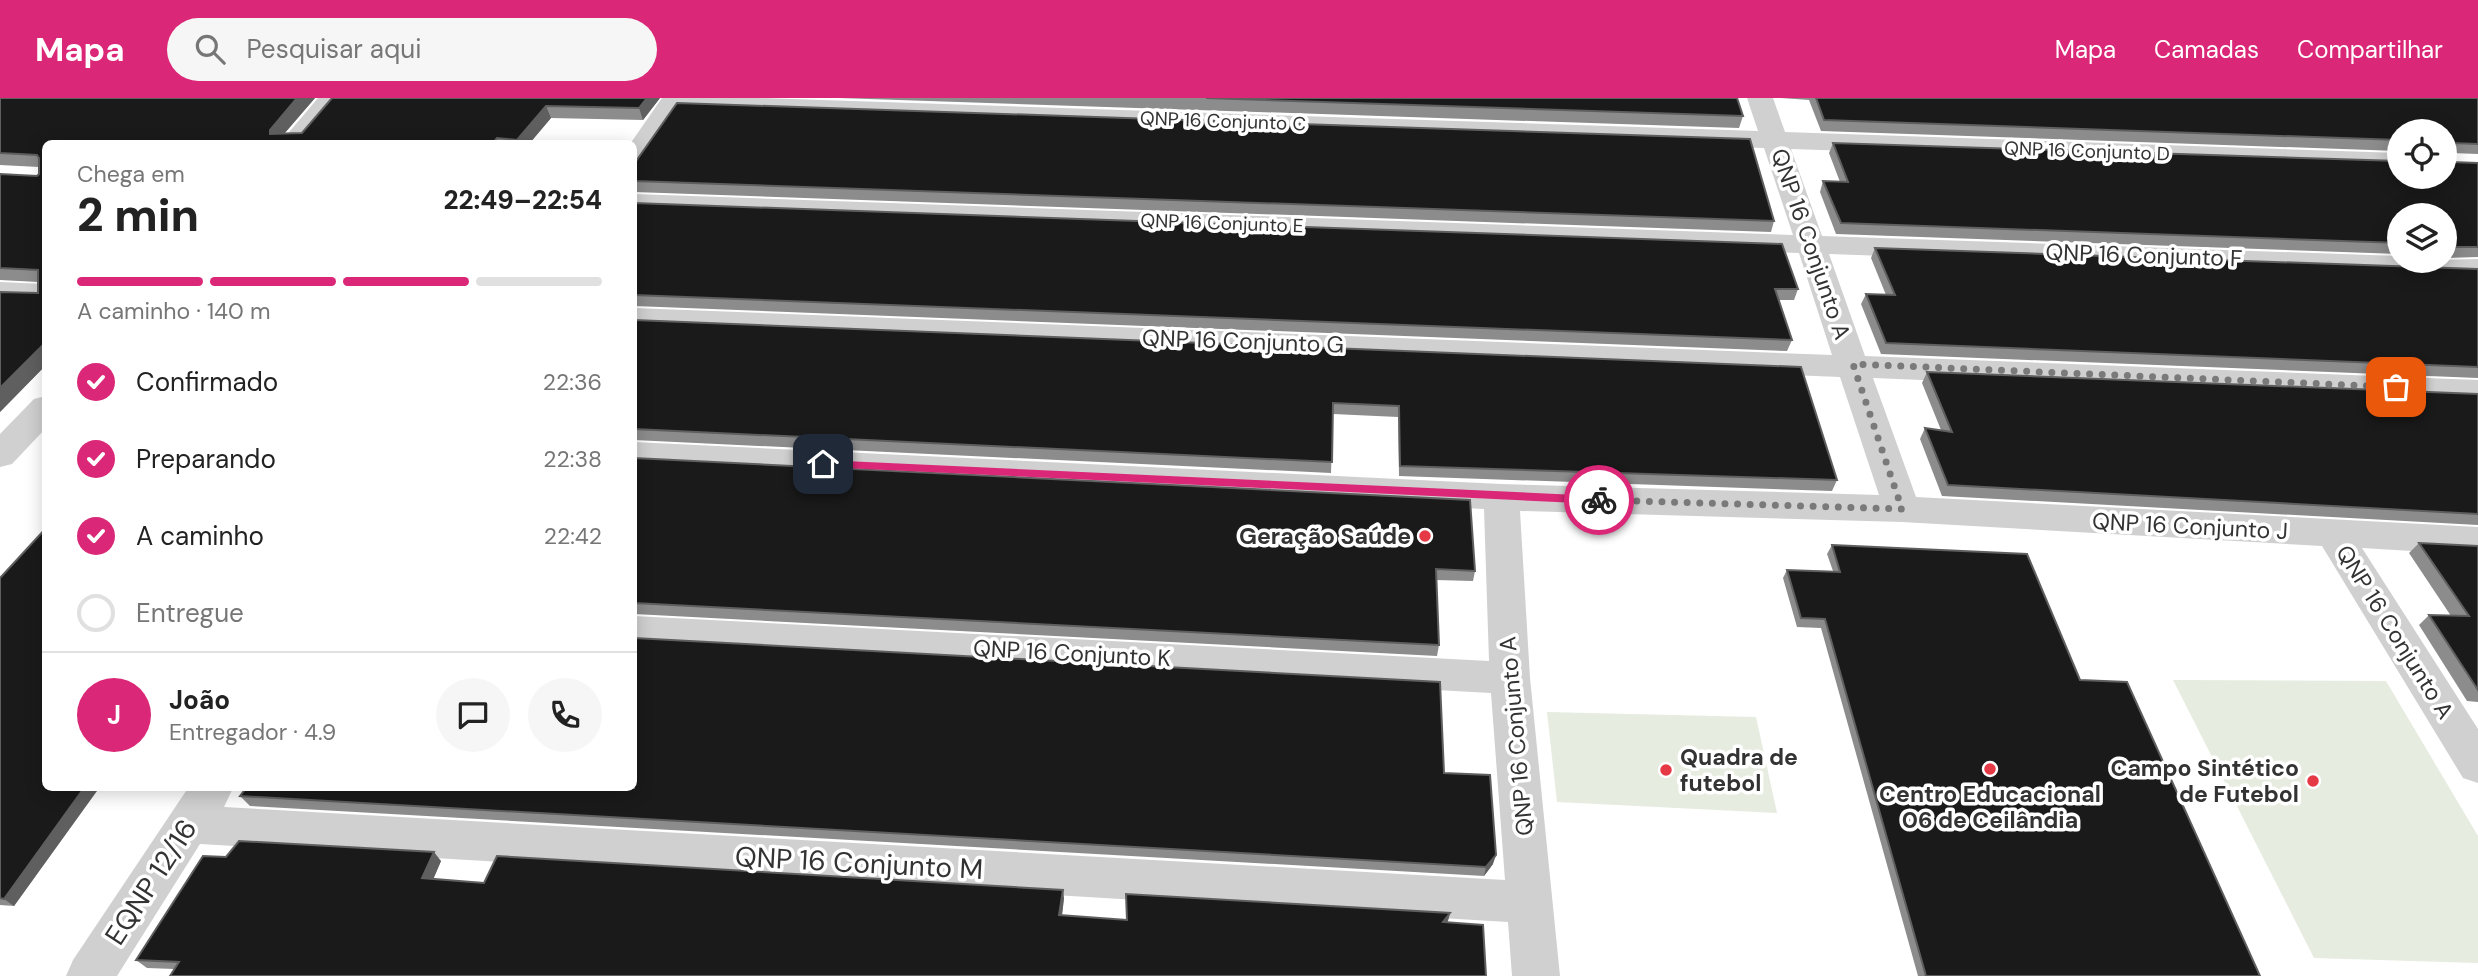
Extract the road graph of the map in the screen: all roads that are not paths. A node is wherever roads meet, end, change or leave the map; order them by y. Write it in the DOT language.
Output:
graph roads {
  1 [pos="332,98"];
  2 [pos="1760,98"];
  3 [pos="673,100"];
  4 [pos="295,140"];
  5 [pos="1775,140"];
  6 [pos="637,153"];
  7 [pos="2387,161"];
  8 [pos="637,203"];
  9 [pos="1810,243"];
  10 [pos="2478,268"];
  11 [pos="0,292"];
  12 [pos="42,294"];
  13 [pos="637,318"];
  14 [pos="1853,364"];
  15 [pos="2478,391"];
  16 [pos="24,421"];
  17 [pos="637,454"];
  18 [pos="0,455"];
  19 [pos="1501,497"];
  20 [pos="1902,509"];
  21 [pos="2334,534"];
  22 [pos="2478,541"];
  23 [pos="637,631"];
  24 [pos="1510,678"];
  25 [pos="2466,728"];
  26 [pos="2478,765"];
  27 [pos="210,791"];
  28 [pos="188,824"];
  29 [pos="1531,902"];
  30 [pos="90,976"];
  31 [pos="1536,976"];
  1 -- 4 [label="street"];
  2 -- 5 [label="street, QNP 16 Conjunto A"];
  3 -- 5 [label="street, QNP 16 Conjunto C"];
  3 -- 6 [label="street"];
  5 -- 7 [label="street, QNP 16 Conjunto D"];
  5 -- 9 [label="street, QNP 16 Conjunto A"];
  8 -- 9 [label="street, QNP 16 Conjunto E"];
  9 -- 10 [label="street, QNP 16 Conjunto F"];
  9 -- 14 [label="street, QNP 16 Conjunto A"];
  11 -- 12 [label="street"];
  13 -- 14 [label="street, QNP 16 Conjunto G"];
  14 -- 15 [label="street, QNP 16 Conjunto G"];
  14 -- 20 [label="street, QNP 16 Conjunto A"];
  16 -- 18 [label="street"];
  17 -- 19 [label="street, QNP 16 Conjunto J"];
  19 -- 20 [label="street, QNP 16 Conjunto J"];
  19 -- 24 [label="street, QNP 16 Conjunto A"];
  20 -- 21 [label="street, QNP 16 Conjunto J"];
  21 -- 22 [label="street, QNP 16 Conjunto J"];
  21 -- 25 [label="street, QNP 16 Conjunto A"];
  23 -- 24 [label="street, QNP 16 Conjunto K"];
  24 -- 29 [label="street, QNP 16 Conjunto A"];
  25 -- 26 [label="street, QNP 16 Conjunto A"];
  27 -- 28 [label="street, EQNP 12/16"];
  28 -- 29 [label="street, QNP 16 Conjunto M"];
  28 -- 30 [label="street, EQNP 12/16"];
  29 -- 31 [label="street, QNP 16 Conjunto A"];
}
